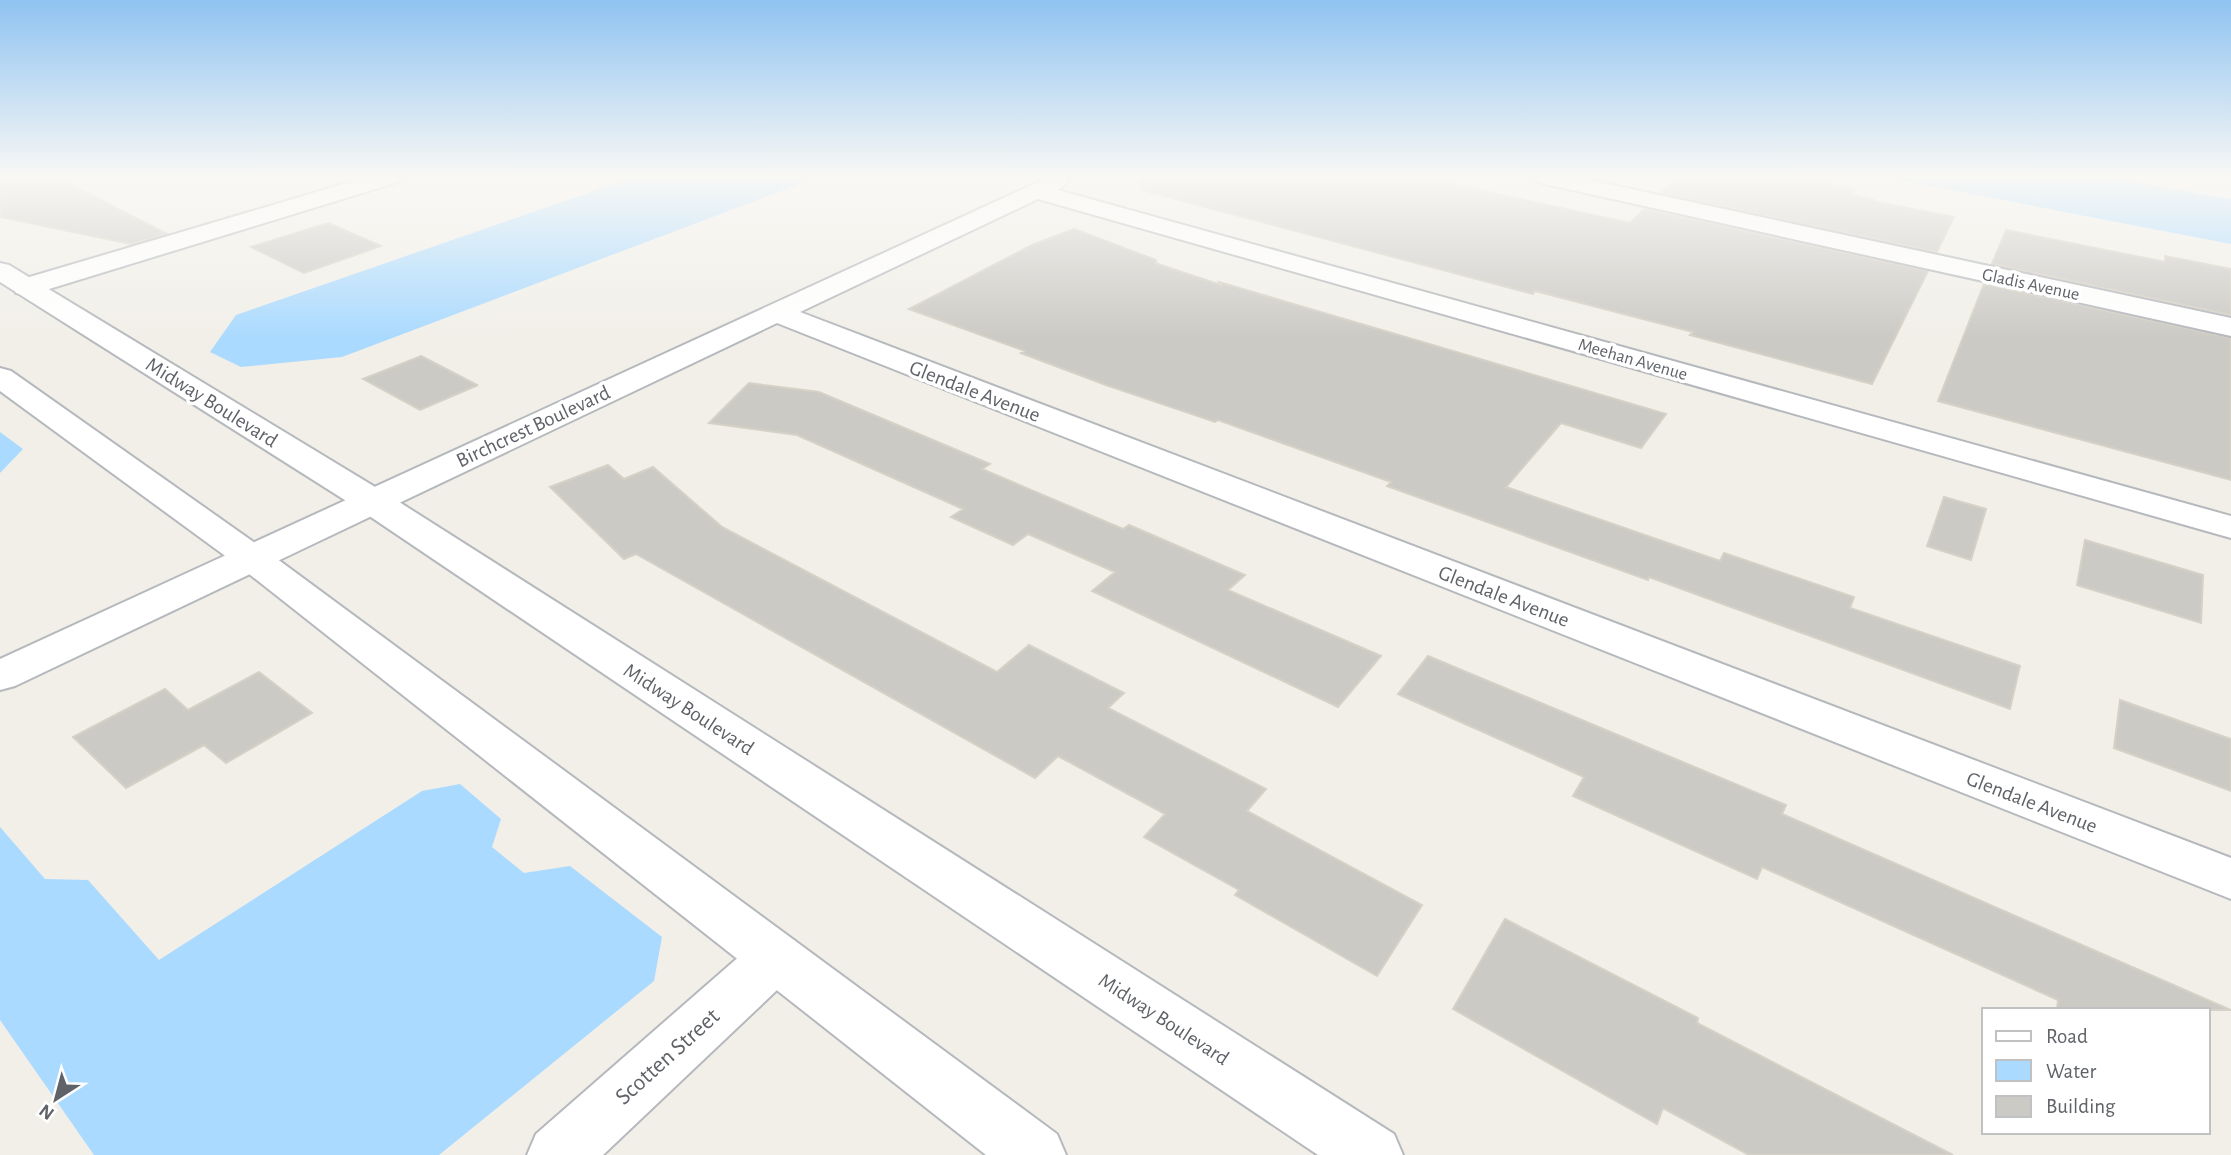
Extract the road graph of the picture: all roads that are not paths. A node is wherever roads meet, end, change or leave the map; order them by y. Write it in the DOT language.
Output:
graph roads {
  1 [pos="191,231"];
  2 [pos="951,231"];
  3 [pos="1178,231"];
  4 [pos="1792,231"];
  5 [pos="13,279"];
  6 [pos="776,313"];
  7 [pos="2231,327"];
  8 [pos="0,377"];
  9 [pos="372,501"];
  10 [pos="2231,527"];
  11 [pos="252,558"];
  12 [pos="0,676"];
  13 [pos="2231,879"];
  14 [pos="776,957"];
  15 [pos="558,1155"];
  16 [pos="1035,1155"];
  17 [pos="1372,1155"];
  1 -- 5 [label="street"];
  2 -- 6 [label="street, Birchcrest Boulevard"];
  3 -- 10 [label="street, Meehan Avenue"];
  4 -- 7 [label="street, Gladis Avenue"];
  5 -- 9 [label="street, Midway Boulevard"];
  6 -- 9 [label="street, Birchcrest Boulevard"];
  6 -- 13 [label="street, Glendale Avenue"];
  8 -- 11 [label="street"];
  9 -- 11 [label="street, Birchcrest Boulevard"];
  9 -- 17 [label="street, Midway Boulevard"];
  11 -- 12 [label="street, Birchcrest Boulevard"];
  11 -- 14 [label="street"];
  14 -- 15 [label="street, Scotten Street"];
  14 -- 16 [label="street"];
}
